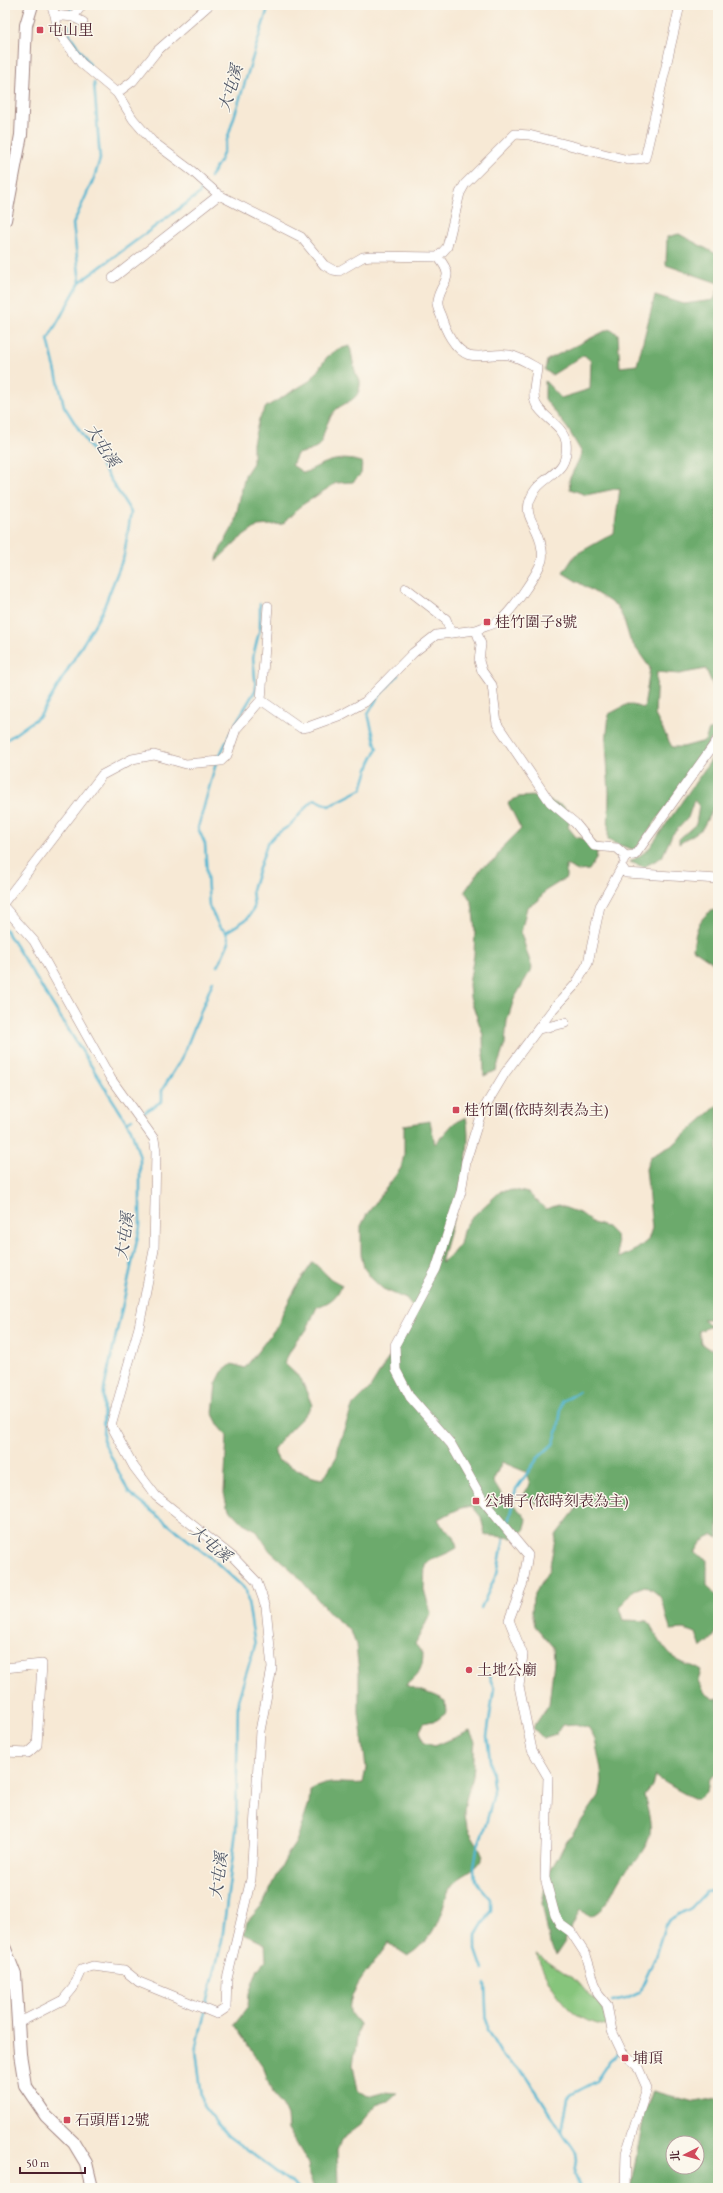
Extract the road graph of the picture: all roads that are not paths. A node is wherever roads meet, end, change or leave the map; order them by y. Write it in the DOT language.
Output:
graph roads {
  1 [pos="32,5"];
  2 [pos="51,5"];
  3 [pos="82,5"];
  4 [pos="209,5"];
  5 [pos="680,5"];
  6 [pos="55,15"];
  7 [pos="73,17"];
  8 [pos="82,22"];
  9 [pos="118,93"];
  10 [pos="219,195"];
  11 [pos="5,220"];
  12 [pos="438,257"];
  13 [pos="113,278"];
  14 [pos="406,588"];
  15 [pos="268,606"];
  16 [pos="476,630"];
  17 [pos="451,633"];
  18 [pos="261,700"];
  19 [pos="718,739"];
  20 [pos="626,856"];
  21 [pos="622,868"];
  22 [pos="718,879"];
  23 [pos="5,901"];
  24 [pos="5,908"];
  25 [pos="565,1023"];
  26 [pos="538,1029"];
  27 [pos="5,1668"];
  28 [pos="5,1752"];
  29 [pos="5,1949"];
  30 [pos="18,2023"];
  31 [pos="92,2188"];
  32 [pos="625,2188"];
  1 -- 11 [label="street"];
  2 -- 6 [label="street"];
  3 -- 7 [label="street"];
  4 -- 9 [label="street"];
  5 -- 12 [label="street"];
  6 -- 7 [label="street"];
  6 -- 9 [label="street"];
  7 -- 8 [label="street"];
  9 -- 10 [label="street"];
  10 -- 12 [label="street"];
  10 -- 13 [label="street"];
  12 -- 16 [label="street"];
  14 -- 17 [label="street"];
  15 -- 18 [label="street"];
  16 -- 17 [label="street"];
  16 -- 20 [label="street"];
  17 -- 18 [label="street"];
  18 -- 23 [label="street"];
  19 -- 20 [label="street"];
  20 -- 21 [label="street"];
  21 -- 22 [label="street"];
  21 -- 26 [label="street"];
  24 -- 30 [label="street"];
  25 -- 26 [label="street"];
  26 -- 32 [label="street"];
  27 -- 28 [label="street"];
  29 -- 30 [label="street"];
  30 -- 31 [label="street"];
}
